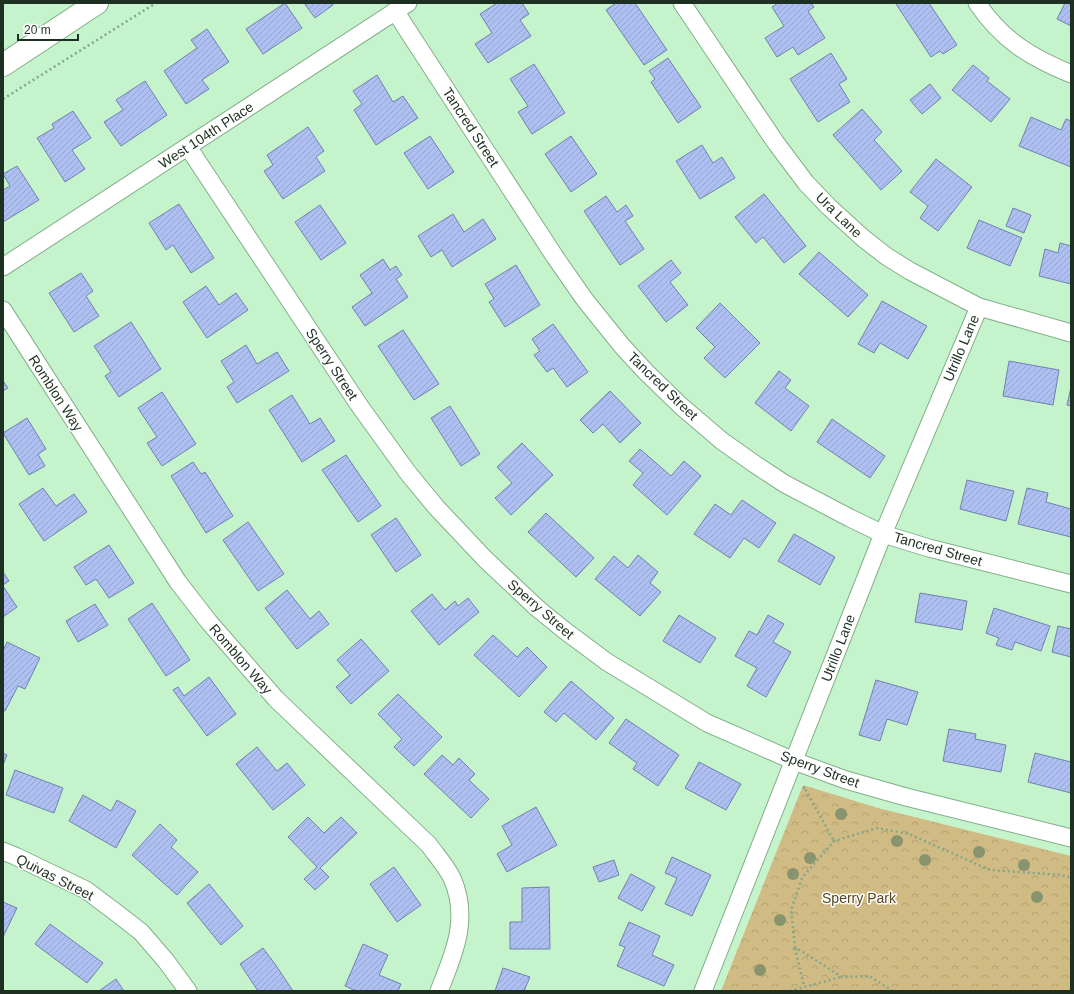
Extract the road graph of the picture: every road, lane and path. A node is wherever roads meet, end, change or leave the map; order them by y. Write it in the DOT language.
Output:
graph roads {
  1 [pos="97,3"];
  2 [pos="156,3"];
  3 [pos="682,3"];
  4 [pos="976,3"];
  5 [pos="402,7"];
  6 [pos="3,65"];
  7 [pos="1071,74"];
  8 [pos="3,99"];
  9 [pos="188,147"];
  10 [pos="3,267"];
  11 [pos="979,307"];
  12 [pos="3,310"];
  13 [pos="1071,332"];
  14 [pos="883,534"];
  15 [pos="1071,584"];
  16 [pos="794,761"];
  17 [pos="802,794"];
  18 [pos="1071,838"];
  19 [pos="834,841"];
  20 [pos="3,851"];
  21 [pos="1071,878"];
  22 [pos="795,947"];
  23 [pos="842,977"];
  24 [pos="804,986"];
  25 [pos="188,991"];
  26 [pos="439,991"];
  27 [pos="703,991"];
  28 [pos="790,991"];
  29 [pos="893,991"];
  1 -- 6 [label="main road"];
  2 -- 8 [label="path"];
  3 -- 11 [label="street, Ura Lane"];
  4 -- 7 [label="street"];
  5 -- 9 [label="street, West 104th Place"];
  5 -- 14 [label="street, Tancred Street"];
  9 -- 10 [label="street, West 104th Place"];
  9 -- 16 [label="street, Sperry Street"];
  11 -- 13 [label="street, Ura Lane"];
  11 -- 14 [label="street, Utrillo Lane"];
  12 -- 26 [label="street, Romblon Way"];
  14 -- 15 [label="street, Tancred Street"];
  14 -- 16 [label="street, Utrillo Lane"];
  16 -- 18 [label="street, Sperry Street"];
  16 -- 27 [label="street, Utrillo Lane"];
  17 -- 19 [label="path"];
  19 -- 21 [label="path"];
  19 -- 22 [label="path"];
  20 -- 25 [label="street, Quivas Street"];
  22 -- 23 [label="path"];
  22 -- 24 [label="path"];
  23 -- 24 [label="path"];
  23 -- 29 [label="path"];
  24 -- 28 [label="path"];
}
